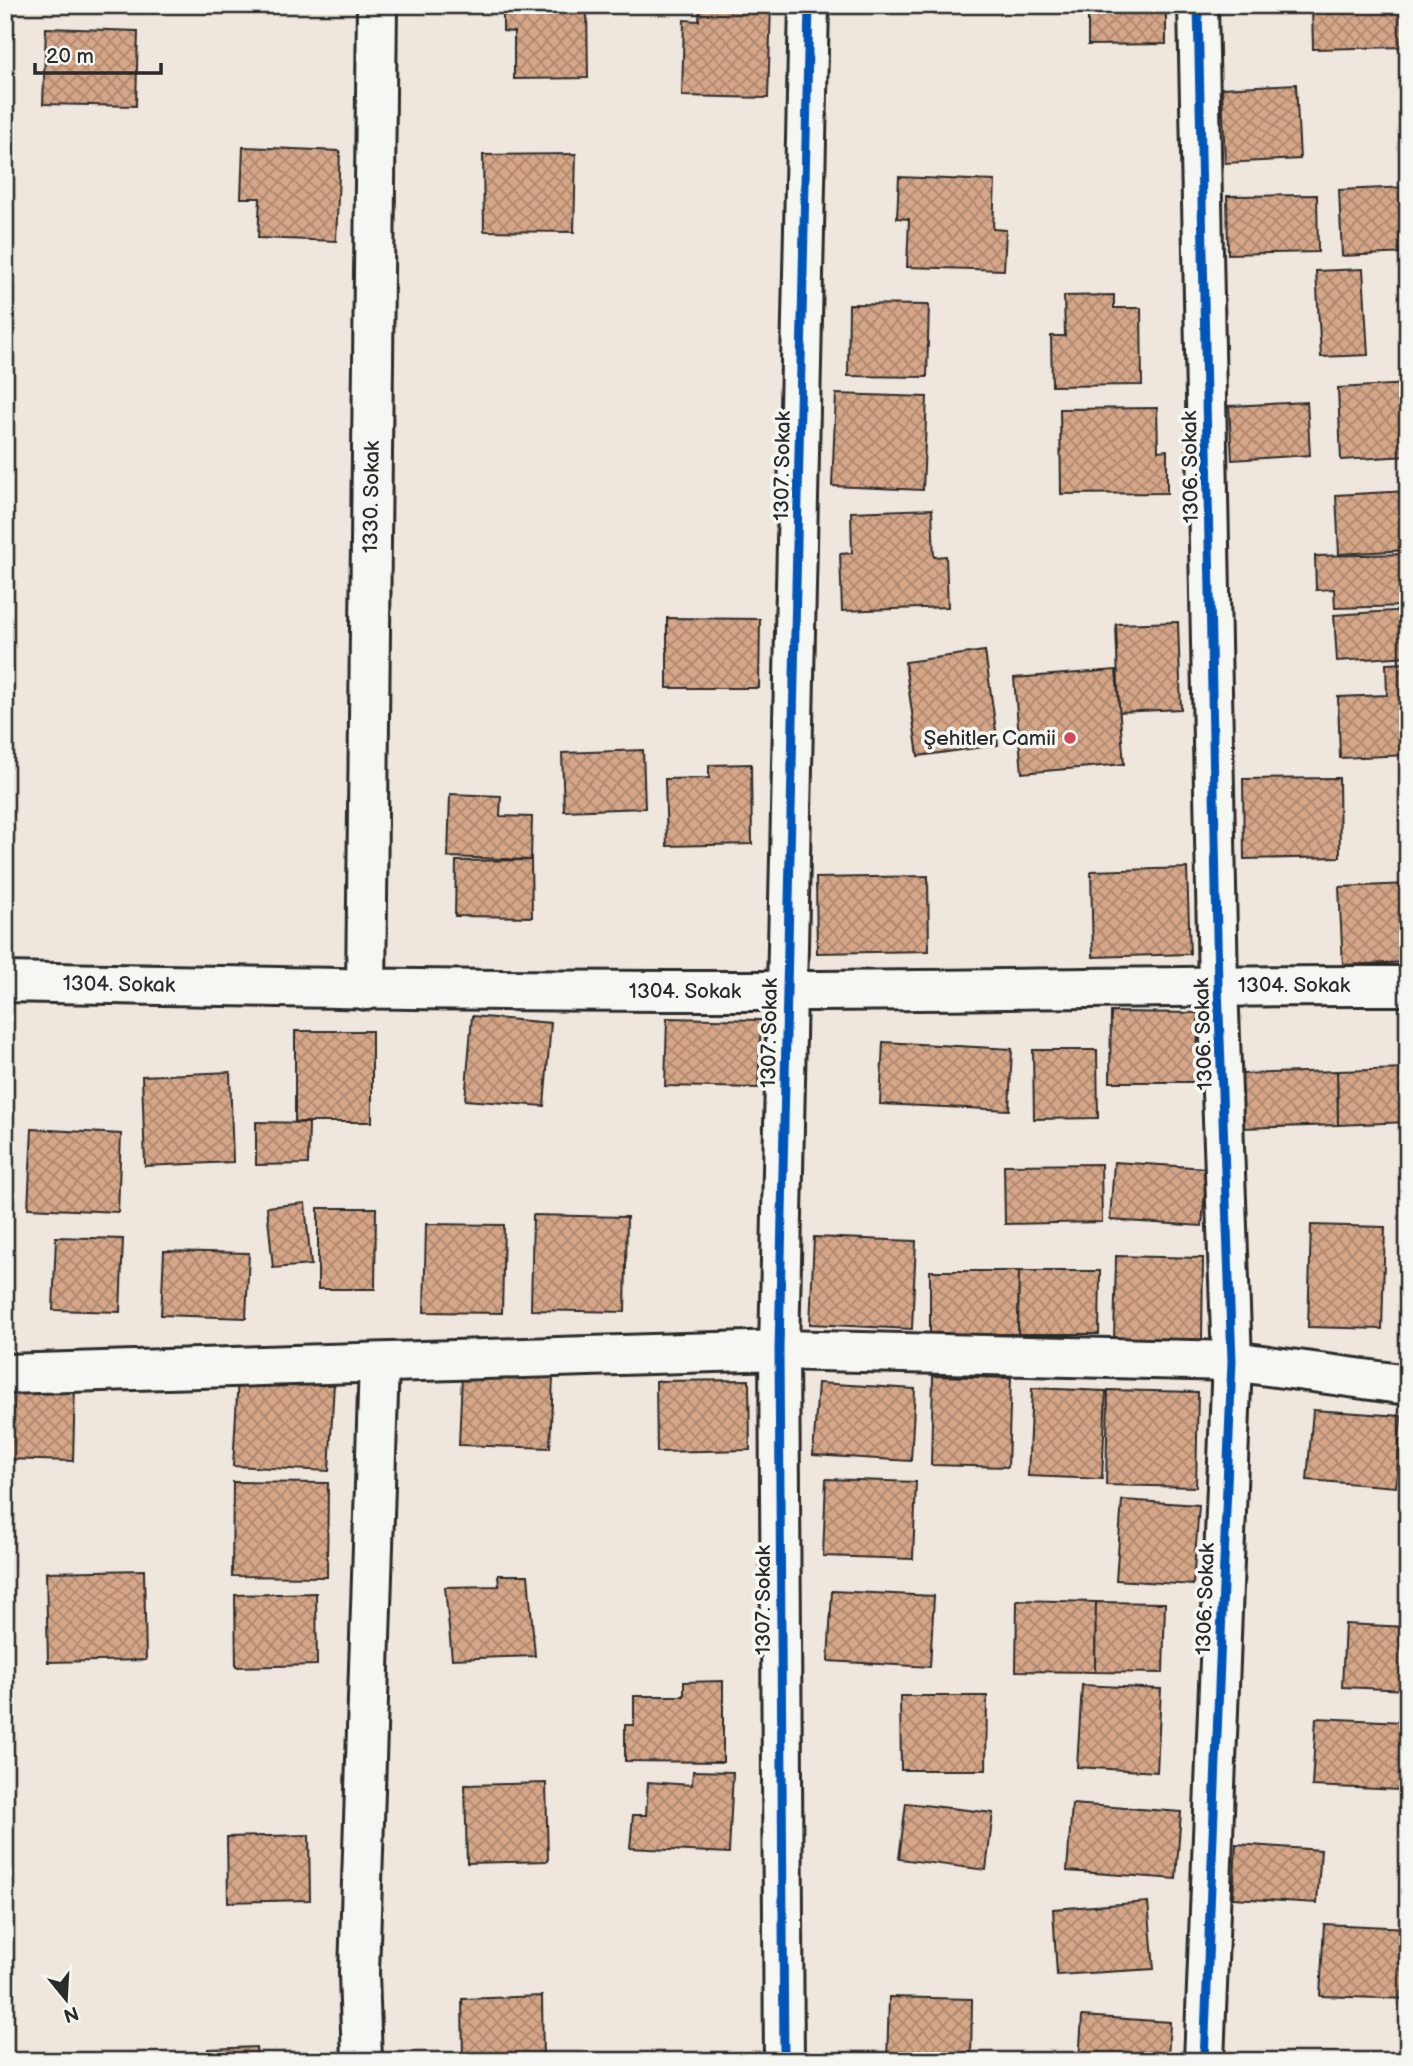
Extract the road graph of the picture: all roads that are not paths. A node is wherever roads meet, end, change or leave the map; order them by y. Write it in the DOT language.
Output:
graph roads {
  1 [pos="377,5"];
  2 [pos="809,5"];
  3 [pos="1198,5"];
  4 [pos="5,982"];
  5 [pos="1218,985"];
  6 [pos="1408,986"];
  7 [pos="366,990"];
  8 [pos="788,991"];
  9 [pos="779,1350"];
  10 [pos="1232,1361"];
  11 [pos="379,1363"];
  12 [pos="5,1374"];
  13 [pos="1408,1385"];
  14 [pos="362,2061"];
  15 [pos="784,2061"];
  16 [pos="1204,2061"];
  1 -- 7 [label="street, 1330. Sokak"];
  2 -- 8 [label="street, 1307. Sokak"];
  3 -- 5 [label="street, 1306. Sokak"];
  4 -- 7 [label="street, 1304. Sokak"];
  5 -- 6 [label="street, 1304. Sokak"];
  5 -- 8 [label="street, 1304. Sokak"];
  5 -- 10 [label="street, 1306. Sokak"];
  7 -- 8 [label="street, 1304. Sokak"];
  8 -- 9 [label="street, 1307. Sokak"];
  9 -- 10 [label="street"];
  9 -- 11 [label="street"];
  9 -- 15 [label="street, 1307. Sokak"];
  10 -- 13 [label="street"];
  10 -- 16 [label="street, 1306. Sokak"];
  11 -- 12 [label="street"];
  11 -- 14 [label="street"];
}
